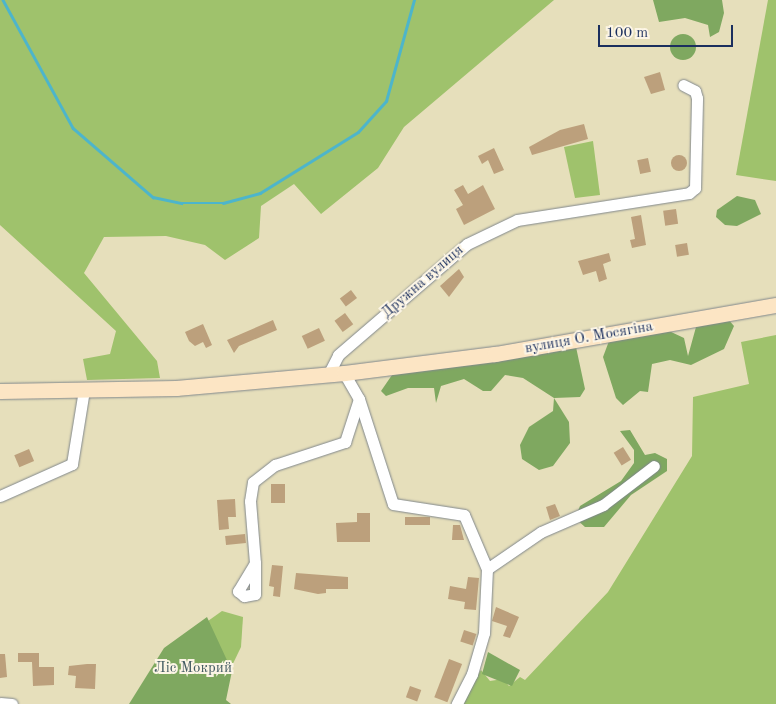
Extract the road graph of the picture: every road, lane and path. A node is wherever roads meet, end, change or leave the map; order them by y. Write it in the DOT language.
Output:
graph roads {
  1 [pos="683,85"];
  2 [pos="776,305"];
  3 [pos="344,373"];
  4 [pos="328,374"];
  5 [pos="84,390"];
  6 [pos="0,391"];
  7 [pos="359,399"];
  8 [pos="654,466"];
  9 [pos="0,496"];
  10 [pos="255,563"];
  11 [pos="487,568"];
  12 [pos="0,703"];
  13 [pos="12,704"];
  14 [pos="456,704"];
  1 -- 4 [label="street, Дружна вулиця"];
  2 -- 3 [label="main road, вулиця О. Мосягіна"];
  3 -- 4 [label="main road, вулиця О. Мосягіна"];
  3 -- 7 [label="street"];
  4 -- 5 [label="main road"];
  5 -- 6 [label="main road"];
  5 -- 9 [label="street"];
  7 -- 10 [label="street"];
  7 -- 11 [label="street"];
  8 -- 11 [label="street"];
  11 -- 14 [label="street"];
  12 -- 13 [label="street"];
}
